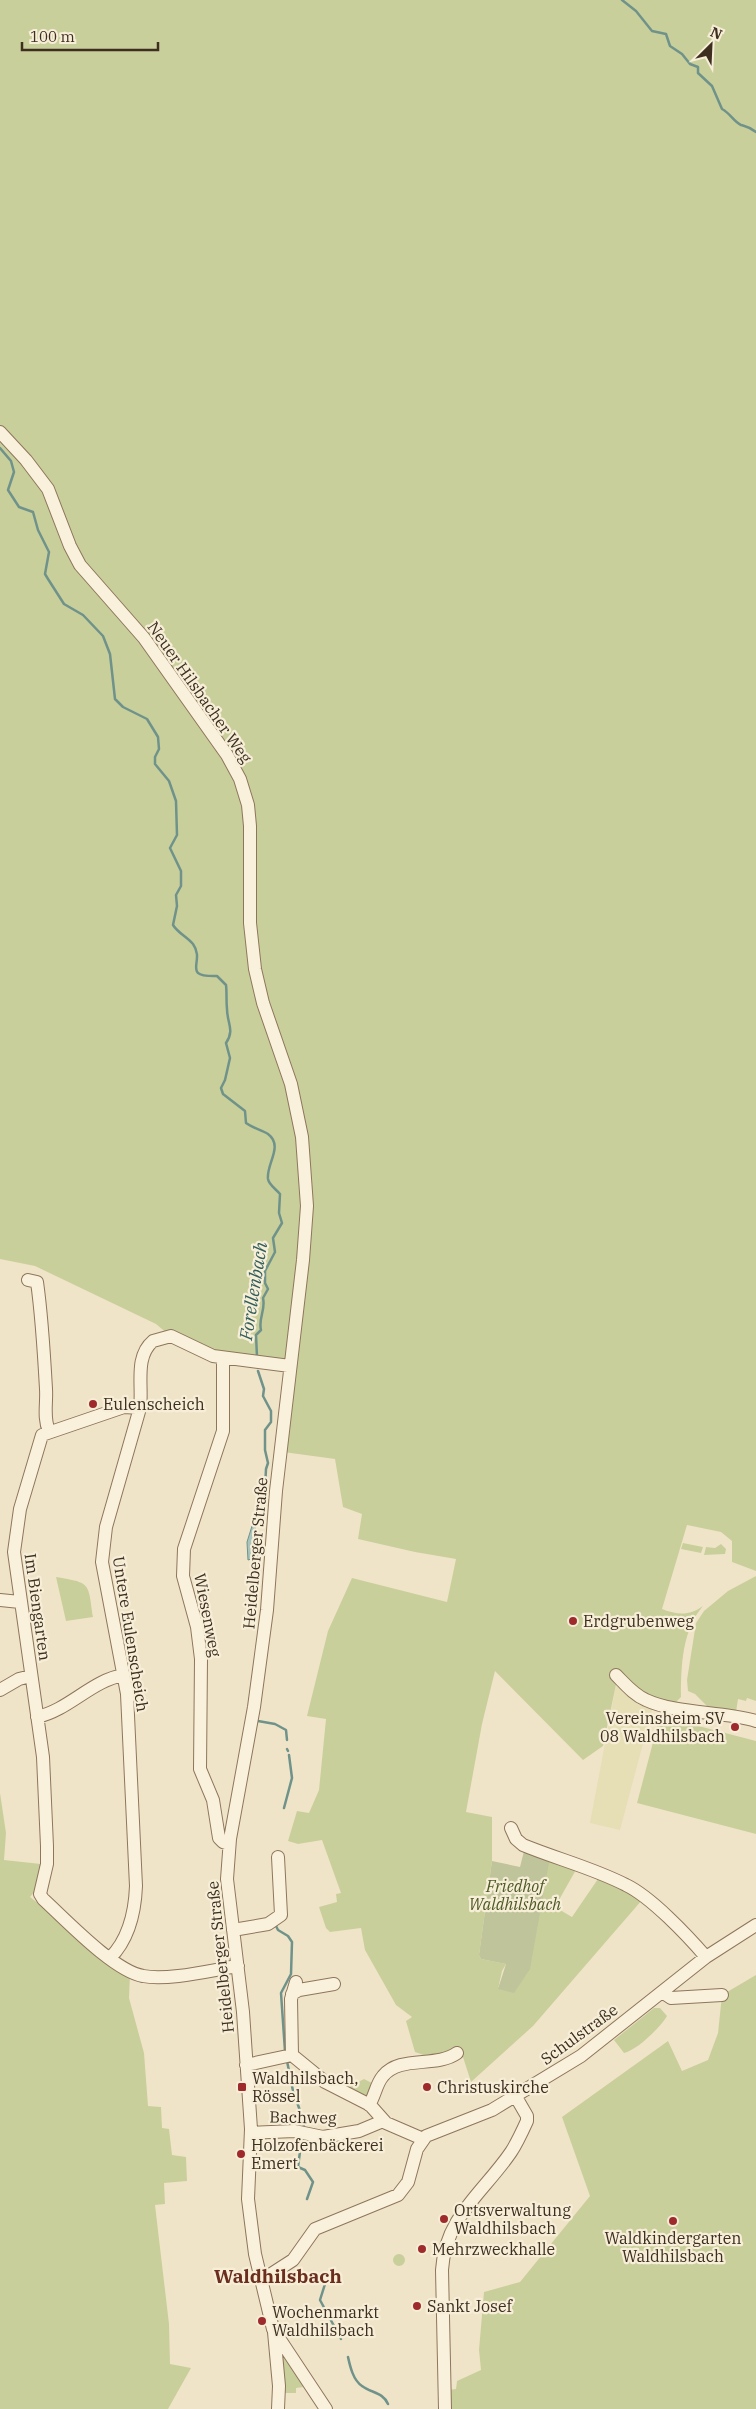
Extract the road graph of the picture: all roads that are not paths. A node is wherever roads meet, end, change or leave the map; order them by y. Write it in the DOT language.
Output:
graph roads {
  1 [pos="0,432"];
  2 [pos="28,1280"];
  3 [pos="223,1358"];
  4 [pos="290,1366"];
  5 [pos="140,1408"];
  6 [pos="49,1431"];
  7 [pos="0,1600"];
  8 [pos="20,1602"];
  9 [pos="124,1675"];
  10 [pos="616,1675"];
  11 [pos="31,1676"];
  12 [pos="0,1690"];
  13 [pos="37,1717"];
  14 [pos="756,1721"];
  15 [pos="511,1828"];
  16 [pos="230,1844"];
  17 [pos="278,1857"];
  18 [pos="756,1924"];
  19 [pos="232,1930"];
  20 [pos="706,1956"];
  21 [pos="110,1958"];
  22 [pos="238,1966"];
  23 [pos="334,1984"];
  24 [pos="662,1992"];
  25 [pos="722,1996"];
  26 [pos="457,2053"];
  27 [pos="292,2055"];
  28 [pos="246,2065"];
  29 [pos="516,2097"];
  30 [pos="370,2105"];
  31 [pos="383,2121"];
  32 [pos="251,2133"];
  33 [pos="422,2140"];
  34 [pos="262,2280"];
  35 [pos="274,2332"];
  36 [pos="278,2409"];
  37 [pos="326,2409"];
  38 [pos="444,2409"];
  1 -- 4 [label="street, Neuer Hilsbacher Weg"];
  2 -- 6 [label="street"];
  3 -- 4 [label="street, Untere Eulenscheich"];
  3 -- 5 [label="street, Untere Eulenscheich"];
  3 -- 16 [label="street, Wiesenweg"];
  4 -- 16 [label="street, Heidelberger Straße"];
  5 -- 6 [label="street"];
  5 -- 9 [label="street, Untere Eulenscheich"];
  6 -- 8 [label="street, Im Biengarten"];
  7 -- 8 [label="street"];
  8 -- 11 [label="street, Im Biengarten"];
  9 -- 13 [label="street"];
  9 -- 21 [label="street, Untere Eulenscheich"];
  10 -- 14 [label="street"];
  11 -- 12 [label="street"];
  11 -- 13 [label="street, Im Biengarten"];
  13 -- 21 [label="street, Im Biengarten"];
  15 -- 20 [label="street"];
  16 -- 19 [label="street, Heidelberger Straße"];
  17 -- 19 [label="street"];
  18 -- 20 [label="street, Schulstraße"];
  19 -- 22 [label="street, Heidelberger Straße"];
  20 -- 24 [label="street, Schulstraße"];
  21 -- 22 [label="street"];
  22 -- 28 [label="street, Heidelberger Straße"];
  23 -- 27 [label="street"];
  24 -- 25 [label="street"];
  24 -- 29 [label="street, Schulstraße"];
  26 -- 30 [label="street"];
  27 -- 28 [label="street"];
  27 -- 30 [label="street"];
  28 -- 32 [label="street, Heidelberger Straße"];
  29 -- 33 [label="street, Schulstraße"];
  29 -- 38 [label="street"];
  30 -- 31 [label="street"];
  31 -- 32 [label="street, Bachweg"];
  31 -- 33 [label="street"];
  32 -- 34 [label="street, Heidelberger Straße"];
  33 -- 34 [label="street"];
  34 -- 35 [label="street, Heidelberger Straße"];
  35 -- 36 [label="street"];
  35 -- 37 [label="street, Heidelberger Straße"];
}
